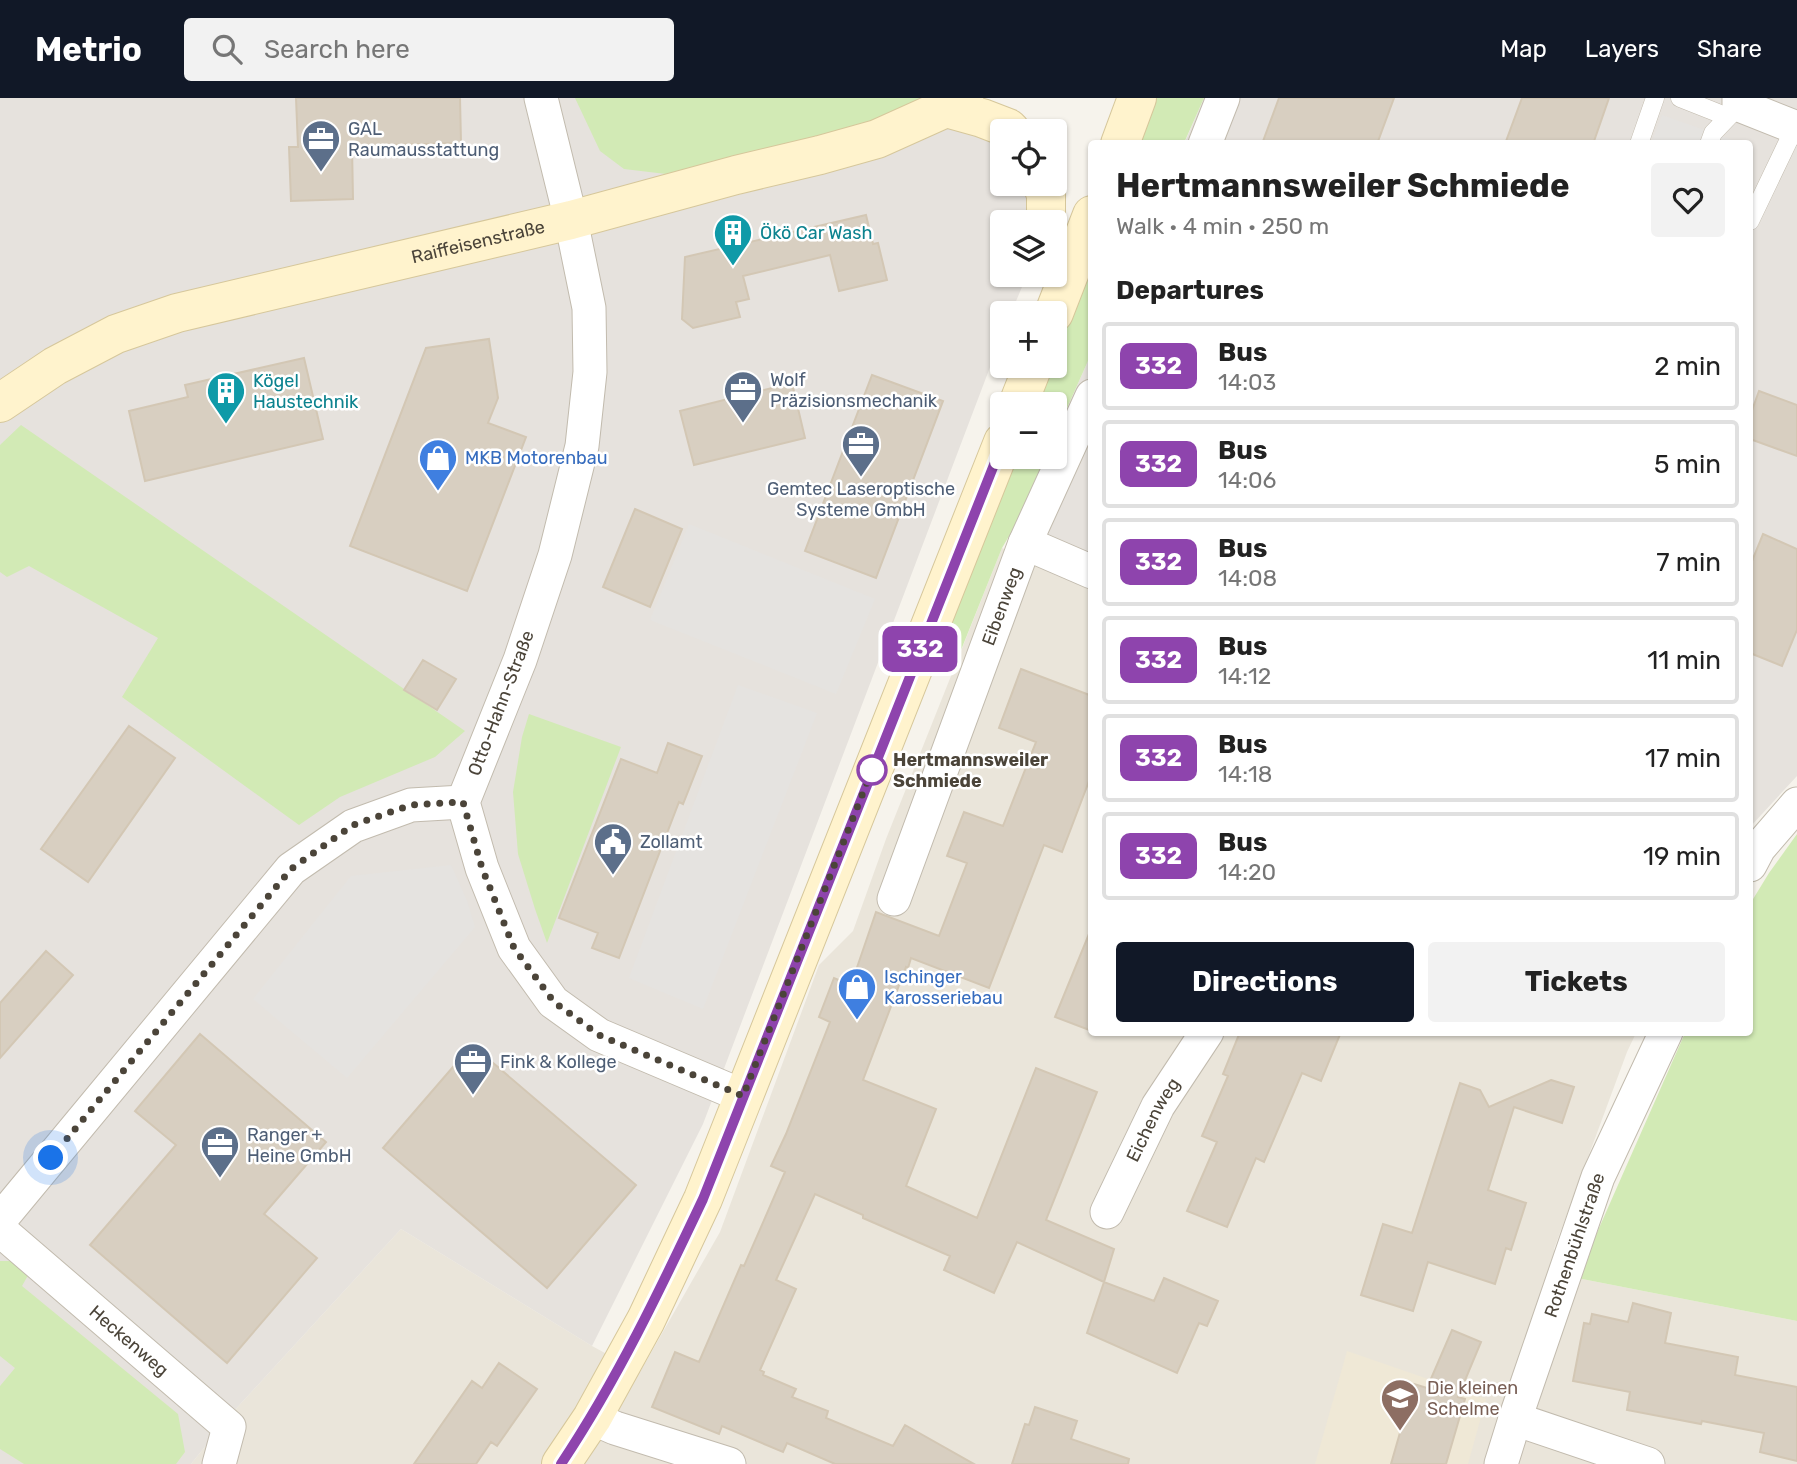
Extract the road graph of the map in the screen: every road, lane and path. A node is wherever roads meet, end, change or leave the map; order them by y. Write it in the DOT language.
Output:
graph roads {
  1 [pos="541,98"];
  2 [pos="1138,98"];
  3 [pos="1223,98"];
  4 [pos="1655,98"];
  5 [pos="1680,98"];
  6 [pos="955,103"];
  7 [pos="1736,106"];
  8 [pos="990,121"];
  9 [pos="1796,128"];
  10 [pos="1122,140"];
  11 [pos="1207,140"];
  12 [pos="1640,140"];
  13 [pos="1710,140"];
  14 [pos="1753,214"];
  15 [pos="571,219"];
  16 [pos="1088,225"];
  17 [pos="1057,301"];
  18 [pos="0,403"];
  19 [pos="1088,405"];
  20 [pos="992,469"];
  21 [pos="1025,544"];
  22 [pos="1088,570"];
  23 [pos="463,802"];
  24 [pos="1797,804"];
  25 [pos="1753,853"];
  26 [pos="894,899"];
  27 [pos="1204,1036"];
  28 [pos="1664,1036"];
  29 [pos="743,1096"];
  30 [pos="1107,1212"];
  31 [pos="0,1220"];
  32 [pos="0,1230"];
  33 [pos="592,1418"];
  34 [pos="1515,1419"];
  35 [pos="219,1464"];
  36 [pos="561,1464"];
  37 [pos="729,1464"];
  38 [pos="1501,1464"];
  39 [pos="1648,1464"];
  1 -- 15 [label="street, Otto-Hahn-Straße"];
  2 -- 10 [label="main road"];
  3 -- 11 [label="street"];
  4 -- 12 [label="lane"];
  5 -- 7 [label="lane"];
  6 -- 8 [label="main road"];
  6 -- 15 [label="main road, Raiffeisenstraße"];
  7 -- 9 [label="street"];
  7 -- 13 [label="lane"];
  9 -- 14 [label="lane"];
  15 -- 18 [label="main road, Raiffeisenstraße"];
  15 -- 23 [label="street, Otto-Hahn-Straße"];
  16 -- 17 [label="main road"];
  19 -- 21 [label="street, Eibenweg"];
  20 -- 29 [label="main road"];
  21 -- 22 [label="street"];
  21 -- 26 [label="street, Eibenweg"];
  23 -- 29 [label="street"];
  23 -- 31 [label="street"];
  24 -- 25 [label="street"];
  27 -- 30 [label="street, Eichenweg"];
  28 -- 34 [label="street, Rothenbühlstraße"];
  29 -- 33 [label="main road"];
  32 -- 35 [label="street, Heckenweg"];
  33 -- 36 [label="main road"];
  33 -- 37 [label="street"];
  34 -- 38 [label="street, Rothenbühlstraße"];
  34 -- 39 [label="street"];
}
